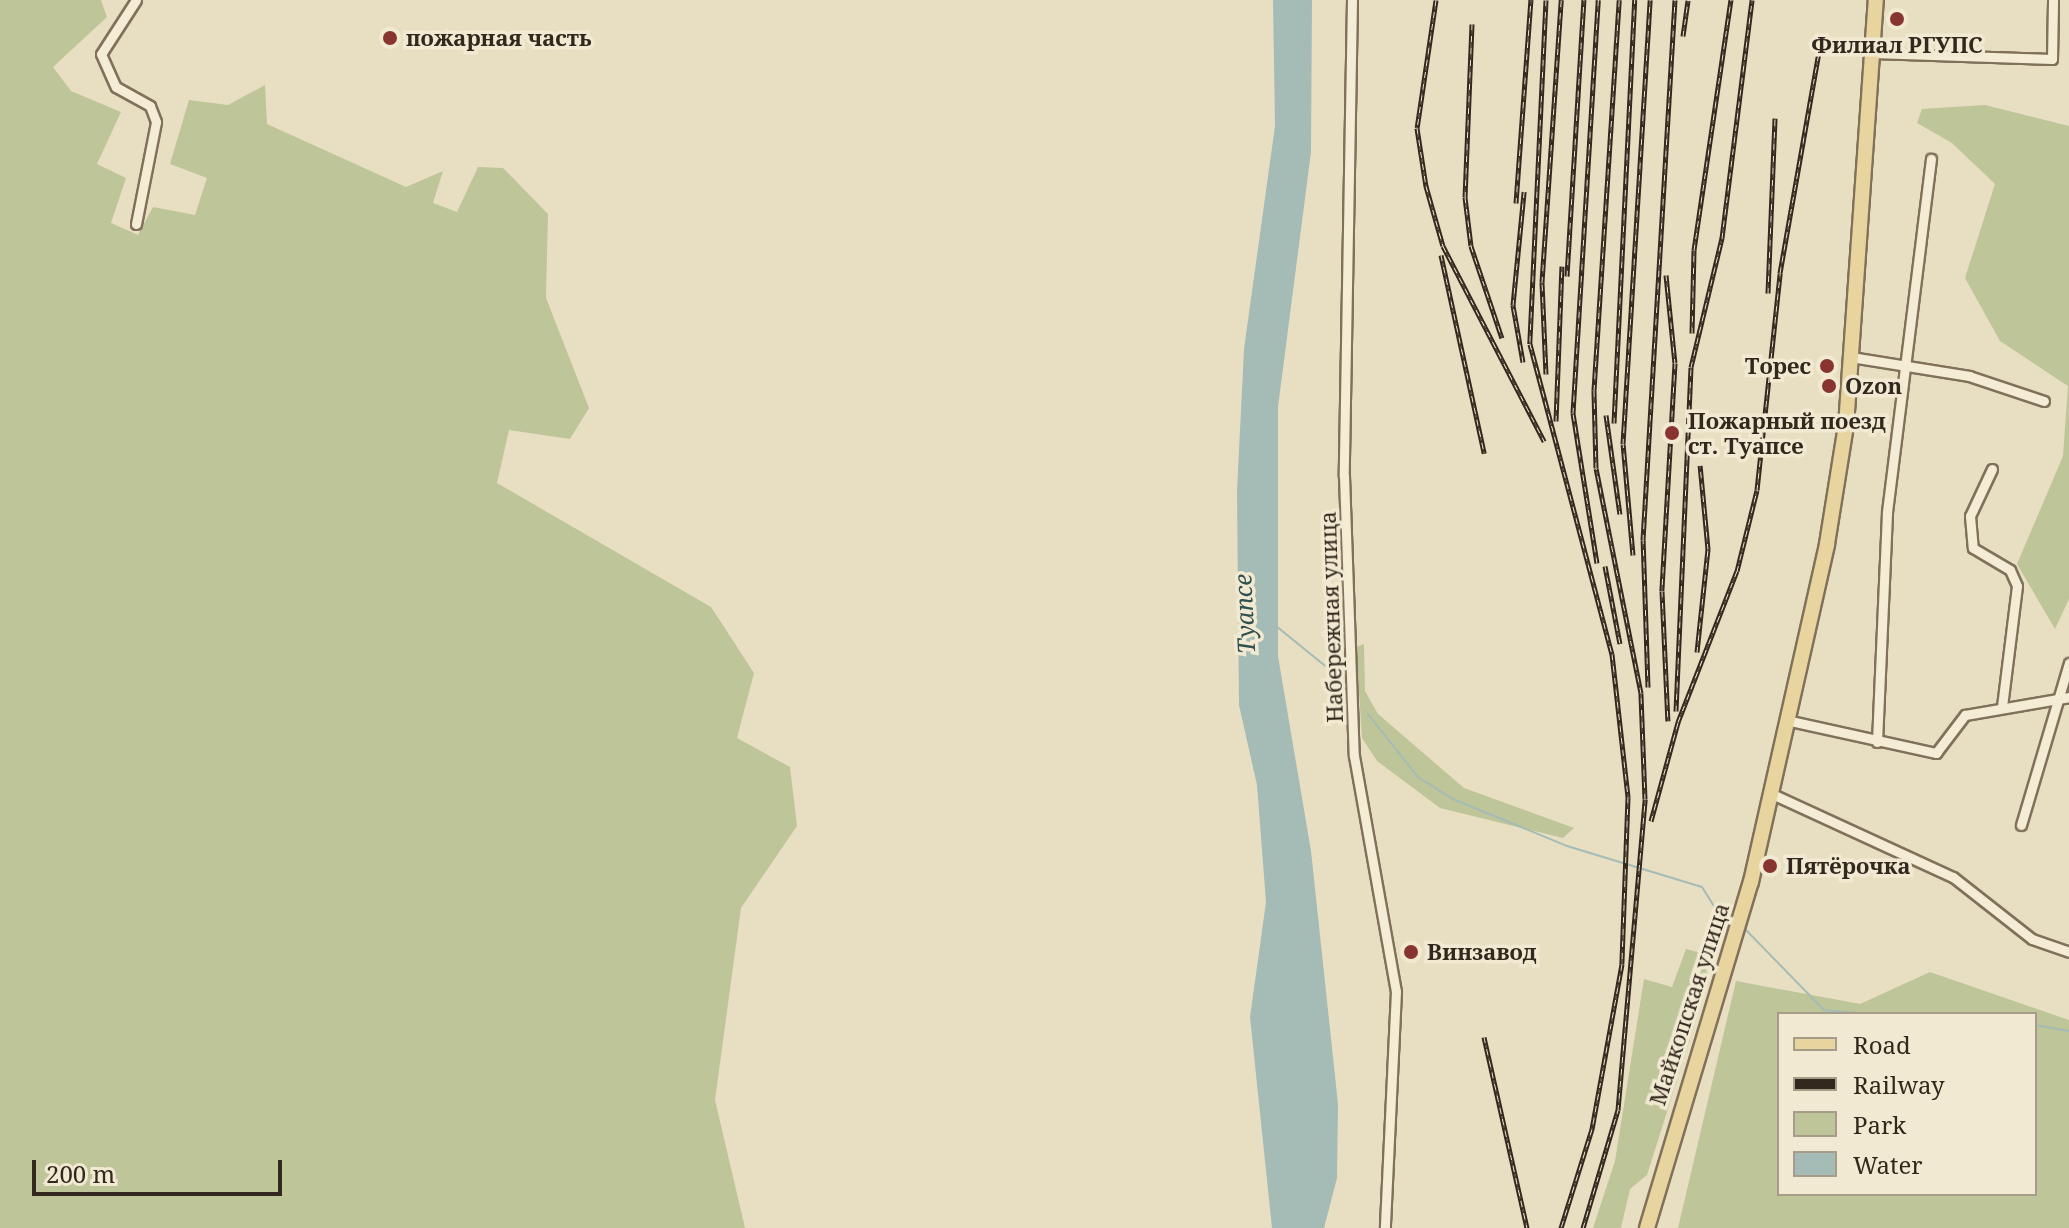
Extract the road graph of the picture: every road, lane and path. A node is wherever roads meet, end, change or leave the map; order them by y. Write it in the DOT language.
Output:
graph roads {
  1 [pos="136,0"];
  2 [pos="1352,0"];
  3 [pos="1876,0"];
  4 [pos="2053,0"];
  5 [pos="1873,53"];
  6 [pos="1931,159"];
  7 [pos="136,224"];
  8 [pos="1851,357"];
  9 [pos="1909,364"];
  10 [pos="2044,401"];
  11 [pos="1992,469"];
  12 [pos="2069,663"];
  13 [pos="2056,696"];
  14 [pos="2069,697"];
  15 [pos="2002,706"];
  16 [pos="1786,720"];
  17 [pos="1877,742"];
  18 [pos="1770,793"];
  19 [pos="2021,825"];
  20 [pos="2069,952"];
  21 [pos="1385,1228"];
  22 [pos="1647,1228"];
  1 -- 7 [label="street"];
  2 -- 21 [label="street, Набережная улица"];
  3 -- 5 [label="main road, Майкопская улица"];
  4 -- 5 [label="street"];
  5 -- 8 [label="main road, Майкопская улица"];
  6 -- 9 [label="street"];
  8 -- 9 [label="street"];
  8 -- 16 [label="main road, Майкопская улица"];
  9 -- 10 [label="street"];
  9 -- 17 [label="street"];
  11 -- 15 [label="street"];
  12 -- 13 [label="street"];
  13 -- 14 [label="street"];
  13 -- 15 [label="street"];
  13 -- 19 [label="street"];
  15 -- 17 [label="street"];
  16 -- 17 [label="street"];
  16 -- 18 [label="main road, Майкопская улица"];
  18 -- 20 [label="street"];
  18 -- 22 [label="main road, Майкопская улица"];
}
